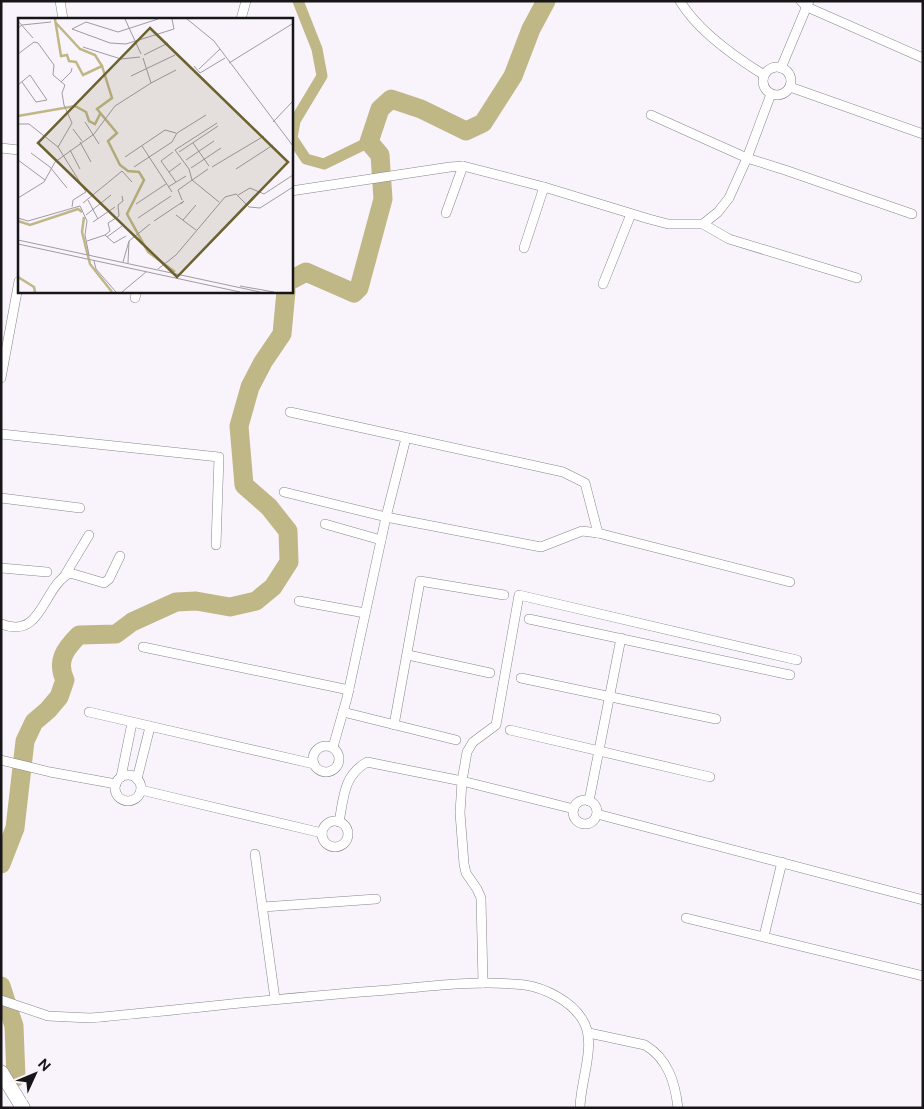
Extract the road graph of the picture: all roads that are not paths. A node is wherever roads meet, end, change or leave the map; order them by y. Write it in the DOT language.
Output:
graph roads {
  1 [pos="60,1"];
  2 [pos="246,1"];
  3 [pos="680,1"];
  4 [pos="806,3"];
  5 [pos="63,18"];
  6 [pos="240,18"];
  7 [pos="923,58"];
  8 [pos="781,68"];
  9 [pos="764,75"];
  10 [pos="790,87"];
  11 [pos="771,94"];
  12 [pos="651,115"];
  13 [pos="923,134"];
  14 [pos="1,148"];
  15 [pos="18,150"];
  16 [pos="747,158"];
  17 [pos="463,166"];
  18 [pos="544,187"];
  19 [pos="292,190"];
  20 [pos="446,214"];
  21 [pos="631,214"];
  22 [pos="912,214"];
  23 [pos="703,224"];
  24 [pos="524,248"];
  25 [pos="857,278"];
  26 [pos="604,284"];
  27 [pos="18,286"];
  28 [pos="1,378"];
  29 [pos="290,412"];
  30 [pos="1,434"];
  31 [pos="406,438"];
  32 [pos="284,492"];
  33 [pos="1,498"];
  34 [pos="80,508"];
  35 [pos="386,517"];
  36 [pos="325,524"];
  37 [pos="598,533"];
  38 [pos="89,535"];
  39 [pos="381,540"];
  40 [pos="216,545"];
  41 [pos="120,556"];
  42 [pos="1,568"];
  43 [pos="46,572"];
  44 [pos="65,575"];
  45 [pos="790,582"];
  46 [pos="504,595"];
  47 [pos="299,601"];
  48 [pos="365,613"];
  49 [pos="529,619"];
  50 [pos="1,624"];
  51 [pos="621,638"];
  52 [pos="143,647"];
  53 [pos="408,655"];
  54 [pos="797,660"];
  55 [pos="490,673"];
  56 [pos="790,675"];
  57 [pos="521,678"];
  58 [pos="349,690"];
  59 [pos="610,697"];
  60 [pos="89,712"];
  61 [pos="343,712"];
  62 [pos="716,719"];
  63 [pos="132,722"];
  64 [pos="394,725"];
  65 [pos="150,727"];
  66 [pos="510,730"];
  67 [pos="456,740"];
  68 [pos="333,747"];
  69 [pos="599,751"];
  70 [pos="1,760"];
  71 [pos="314,764"];
  72 [pos="710,777"];
  73 [pos="137,779"];
  74 [pos="119,781"];
  75 [pos="462,782"];
  76 [pos="141,790"];
  77 [pos="589,801"];
  78 [pos="574,809"];
  79 [pos="598,814"];
  80 [pos="339,822"];
  81 [pos="322,833"];
  82 [pos="255,854"];
  83 [pos="782,862"];
  84 [pos="376,899"];
  85 [pos="923,900"];
  86 [pos="263,908"];
  87 [pos="686,918"];
  88 [pos="764,936"];
  89 [pos="923,976"];
  90 [pos="483,983"];
  91 [pos="275,999"];
  92 [pos="1,1000"];
  93 [pos="589,1033"];
  94 [pos="1,1072"];
  95 [pos="23,1108"];
  96 [pos="580,1108"];
  97 [pos="678,1108"];
  1 -- 5 [label="street"];
  2 -- 6 [label="street"];
  3 -- 9 [label="street"];
  4 -- 7 [label="street"];
  4 -- 8 [label="street"];
  8 -- 9 [label="street"];
  8 -- 10 [label="street"];
  9 -- 11 [label="street"];
  10 -- 11 [label="street"];
  10 -- 13 [label="street"];
  11 -- 16 [label="street"];
  12 -- 16 [label="street"];
  14 -- 15 [label="street"];
  16 -- 22 [label="street"];
  16 -- 23 [label="street"];
  17 -- 18 [label="street"];
  17 -- 19 [label="street"];
  17 -- 20 [label="street"];
  18 -- 21 [label="street"];
  18 -- 24 [label="street"];
  21 -- 23 [label="street"];
  21 -- 26 [label="street"];
  23 -- 25 [label="street"];
  27 -- 28 [label="street"];
  29 -- 31 [label="street"];
  30 -- 40 [label="street"];
  31 -- 35 [label="street"];
  31 -- 37 [label="street"];
  32 -- 35 [label="street"];
  33 -- 34 [label="street"];
  35 -- 37 [label="street"];
  35 -- 39 [label="street"];
  36 -- 39 [label="street"];
  37 -- 45 [label="street"];
  38 -- 44 [label="street"];
  39 -- 48 [label="street"];
  41 -- 44 [label="street"];
  42 -- 43 [label="street"];
  44 -- 50 [label="street"];
  46 -- 53 [label="street"];
  47 -- 48 [label="street"];
  48 -- 58 [label="street"];
  49 -- 51 [label="street"];
  51 -- 56 [label="street"];
  51 -- 59 [label="street"];
  52 -- 58 [label="street"];
  53 -- 55 [label="street"];
  53 -- 64 [label="street"];
  54 -- 75 [label="street"];
  57 -- 59 [label="street"];
  58 -- 61 [label="street"];
  59 -- 62 [label="street"];
  59 -- 69 [label="street"];
  60 -- 63 [label="street"];
  61 -- 64 [label="street"];
  61 -- 68 [label="street"];
  63 -- 65 [label="street"];
  63 -- 74 [label="street"];
  64 -- 67 [label="street"];
  65 -- 71 [label="street"];
  65 -- 73 [label="street"];
  66 -- 69 [label="street"];
  68 -- 71 [label="street"];
  68 -- 71 [label="street"];
  69 -- 72 [label="street"];
  69 -- 77 [label="street"];
  70 -- 74 [label="street"];
  73 -- 74 [label="street"];
  73 -- 76 [label="street"];
  74 -- 76 [label="street"];
  75 -- 78 [label="street"];
  75 -- 80 [label="street"];
  75 -- 90 [label="street"];
  76 -- 81 [label="street"];
  77 -- 78 [label="street"];
  77 -- 79 [label="street"];
  78 -- 79 [label="street"];
  79 -- 83 [label="street"];
  80 -- 81 [label="street"];
  80 -- 81 [label="street"];
  82 -- 86 [label="street"];
  83 -- 85 [label="street"];
  83 -- 88 [label="street"];
  84 -- 86 [label="street"];
  86 -- 91 [label="street"];
  87 -- 88 [label="street"];
  88 -- 89 [label="street"];
  90 -- 91 [label="street"];
  90 -- 93 [label="street"];
  91 -- 92 [label="street"];
  93 -- 96 [label="street"];
  93 -- 97 [label="street"];
  94 -- 95 [label="main road"];
}
